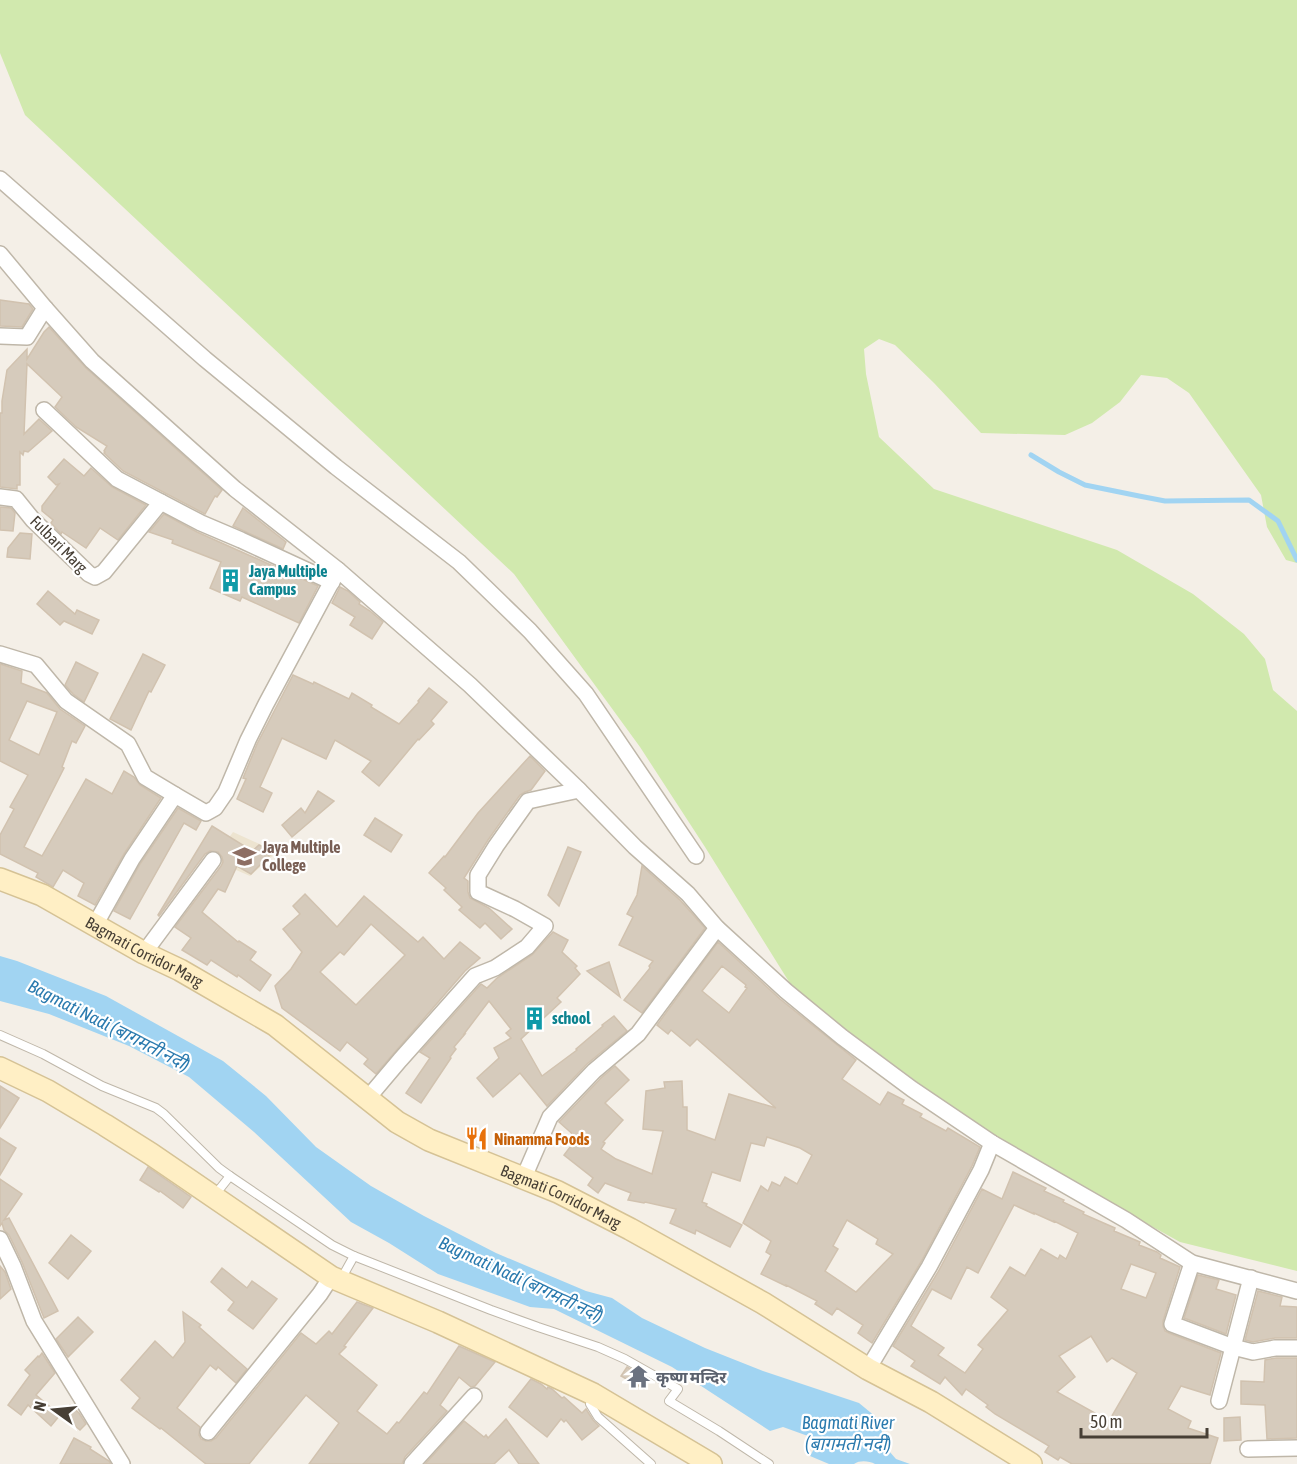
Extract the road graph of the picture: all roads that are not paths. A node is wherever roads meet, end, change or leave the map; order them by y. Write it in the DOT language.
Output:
graph roads {
  1 [pos="0,179"];
  2 [pos="0,254"];
  3 [pos="45,308"];
  4 [pos="0,336"];
  5 [pos="44,410"];
  6 [pos="0,497"];
  7 [pos="161,502"];
  8 [pos="335,576"];
  9 [pos="0,654"];
  10 [pos="579,790"];
  11 [pos="175,795"];
  12 [pos="696,856"];
  13 [pos="213,860"];
  14 [pos="0,879"];
  15 [pos="95,926"];
  16 [pos="717,928"];
  17 [pos="144,953"];
  18 [pos="0,1035"];
  19 [pos="0,1068"];
  20 [pos="367,1099"];
  21 [pos="992,1143"];
  22 [pos="230,1176"];
  23 [pos="524,1177"];
  24 [pos="213,1197"];
  25 [pos="0,1239"];
  26 [pos="354,1256"];
  27 [pos="1192,1263"];
  28 [pos="1251,1278"];
  29 [pos="336,1279"];
  30 [pos="1297,1291"];
  31 [pos="1233,1347"];
  32 [pos="1297,1348"];
  33 [pos="868,1369"];
  34 [pos="593,1394"];
  35 [pos="474,1396"];
  36 [pos="1220,1401"];
  37 [pos="208,1432"];
  38 [pos="1297,1448"];
  39 [pos="1248,1449"];
  40 [pos="122,1464"];
  41 [pos="412,1464"];
  42 [pos="651,1464"];
  43 [pos="711,1464"];
  44 [pos="769,1464"];
  45 [pos="1031,1464"];
  1 -- 12 [label="street"];
  2 -- 3 [label="street"];
  3 -- 4 [label="street"];
  3 -- 8 [label="street"];
  5 -- 7 [label="street"];
  6 -- 7 [label="street, Fulbari Marg"];
  7 -- 8 [label="street"];
  8 -- 10 [label="street"];
  8 -- 11 [label="street"];
  9 -- 11 [label="street"];
  10 -- 16 [label="street"];
  10 -- 20 [label="street"];
  11 -- 15 [label="street"];
  13 -- 17 [label="street"];
  14 -- 15 [label="street, Bagmati Corridor Marg"];
  15 -- 17 [label="street, Bagmati Corridor Marg"];
  16 -- 21 [label="street"];
  16 -- 23 [label="street"];
  17 -- 20 [label="street, Bagmati Corridor Marg"];
  18 -- 22 [label="lane"];
  19 -- 24 [label="street"];
  20 -- 23 [label="street, Bagmati Corridor Marg"];
  21 -- 27 [label="street"];
  21 -- 33 [label="street"];
  22 -- 24 [label="lane"];
  22 -- 26 [label="lane"];
  23 -- 33 [label="street, Bagmati Corridor Marg"];
  24 -- 29 [label="street"];
  25 -- 40 [label="street"];
  26 -- 29 [label="lane"];
  26 -- 44 [label="lane"];
  27 -- 28 [label="street"];
  27 -- 31 [label="street"];
  28 -- 30 [label="street"];
  28 -- 31 [label="street"];
  29 -- 34 [label="street"];
  29 -- 37 [label="street"];
  31 -- 32 [label="street"];
  31 -- 36 [label="street"];
  33 -- 45 [label="street, Bagmati Corridor Marg"];
  34 -- 42 [label="lane"];
  34 -- 43 [label="street"];
  35 -- 41 [label="street"];
  38 -- 39 [label="street"];
}
